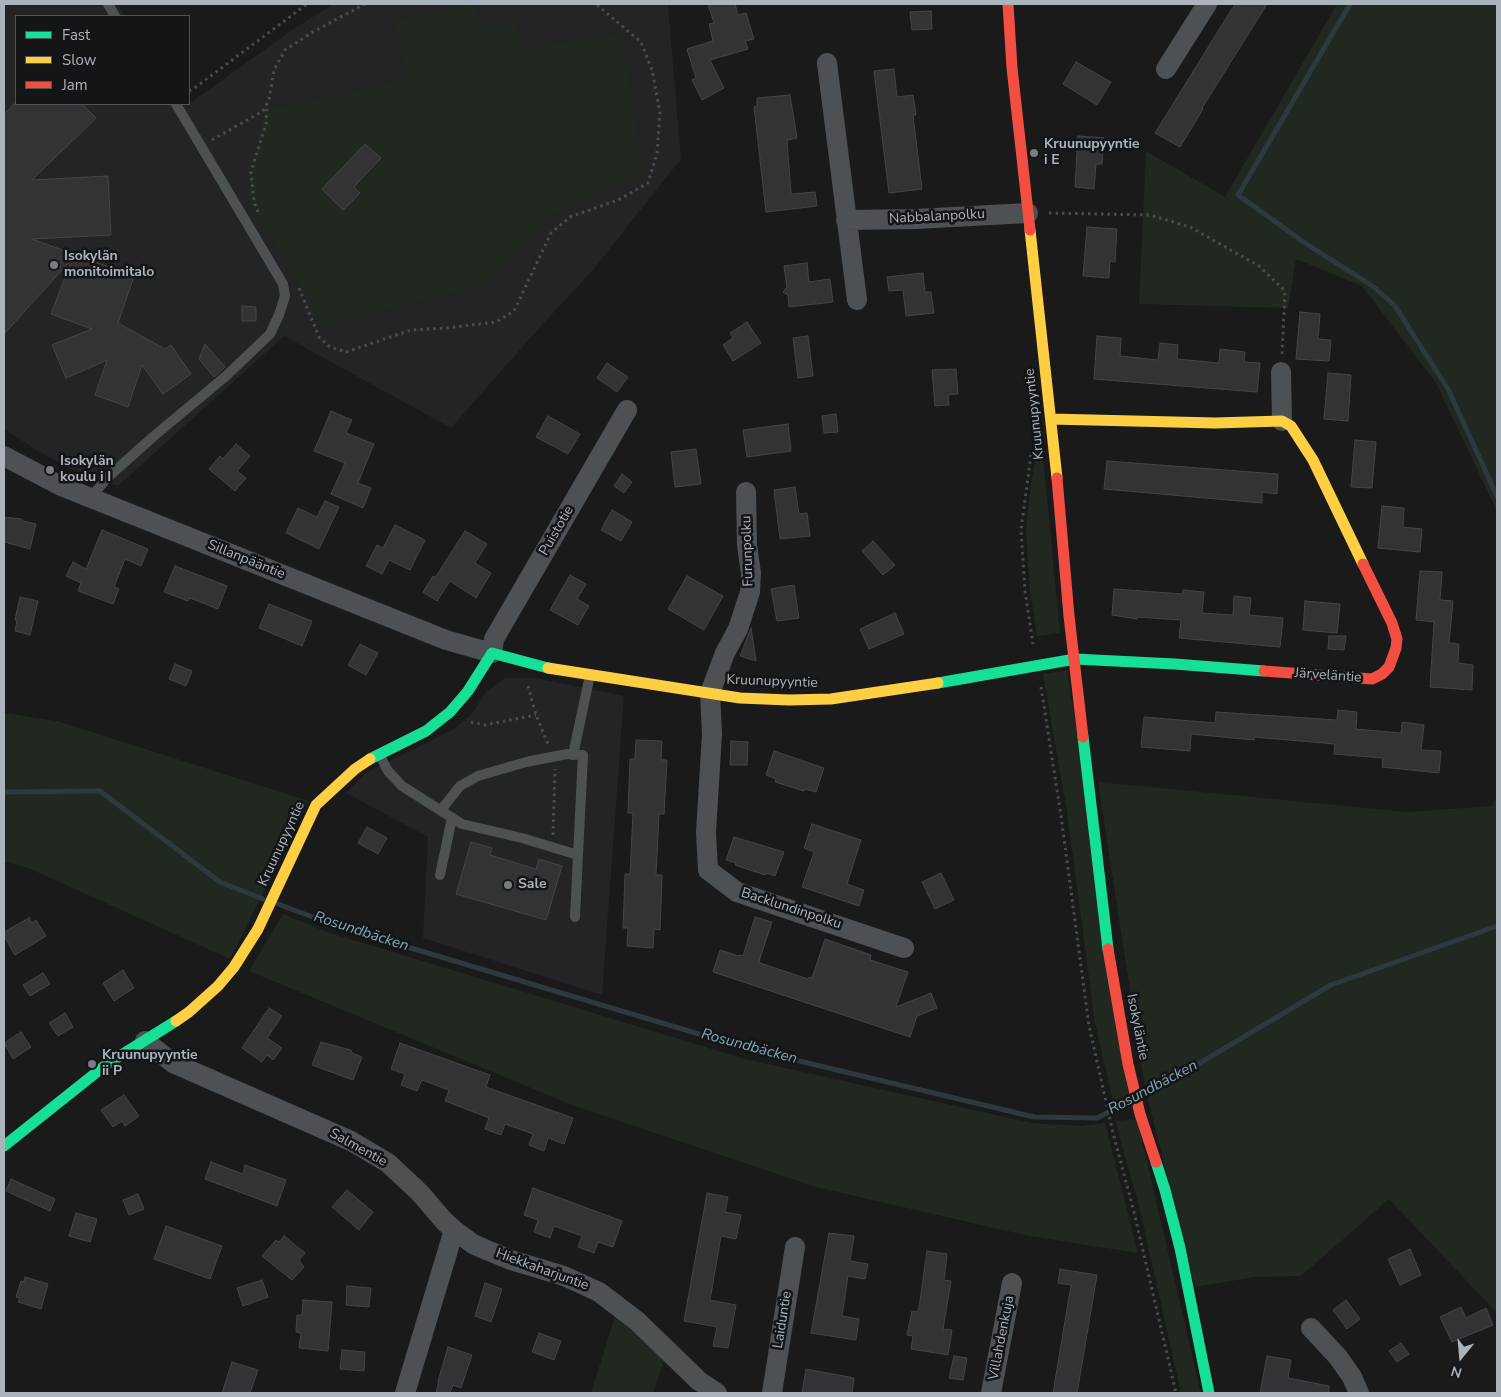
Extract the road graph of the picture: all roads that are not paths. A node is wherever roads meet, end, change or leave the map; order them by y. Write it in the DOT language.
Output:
graph roads {
  1 [pos="108,4"];
  2 [pos="1008,4"];
  3 [pos="1207,4"];
  4 [pos="114,15"];
  5 [pos="827,63"];
  6 [pos="1166,69"];
  7 [pos="177,105"];
  8 [pos="1028,213"];
  9 [pos="846,220"];
  10 [pos="858,300"];
  11 [pos="1281,372"];
  12 [pos="627,410"];
  13 [pos="1051,419"];
  14 [pos="1282,421"];
  15 [pos="4,456"];
  16 [pos="746,492"];
  17 [pos="91,497"];
  18 [pos="492,653"];
  19 [pos="1075,659"];
  20 [pos="590,674"];
  21 [pos="710,693"];
  22 [pos="379,754"];
  23 [pos="573,755"];
  24 [pos="441,810"];
  25 [pos="452,818"];
  26 [pos="578,855"];
  27 [pos="440,875"];
  28 [pos="575,916"];
  29 [pos="904,948"];
  30 [pos="145,1042"];
  31 [pos="4,1146"];
  32 [pos="454,1230"];
  33 [pos="795,1247"];
  34 [pos="1012,1283"];
  35 [pos="1311,1328"];
  36 [pos="405,1393"];
  37 [pos="717,1393"];
  38 [pos="772,1393"];
  39 [pos="991,1393"];
  40 [pos="1209,1393"];
  41 [pos="1359,1393"];
  1 -- 4 [label="lane"];
  2 -- 8 [label="street, Kruunupyyntie"];
  3 -- 6 [label="street"];
  5 -- 9 [label="street"];
  7 -- 17 [label="lane"];
  8 -- 9 [label="street, Nabbalanpolku"];
  8 -- 13 [label="street, Kruunupyyntie"];
  9 -- 10 [label="street"];
  11 -- 14 [label="street"];
  12 -- 18 [label="street, Puistotie"];
  13 -- 14 [label="street"];
  13 -- 19 [label="street, Kruunupyyntie"];
  14 -- 19 [label="street, Järveläntie"];
  15 -- 17 [label="street, Sillanpääntie"];
  16 -- 21 [label="street, Furunpolku"];
  17 -- 18 [label="street, Sillanpääntie"];
  18 -- 20 [label="street, Kruunupyyntie"];
  18 -- 22 [label="street, Kruunupyyntie"];
  19 -- 21 [label="street, Kruunupyyntie"];
  19 -- 40 [label="street, Isokyläntie"];
  20 -- 21 [label="street, Kruunupyyntie"];
  20 -- 23 [label="lane"];
  21 -- 29 [label="street, Backlundinpolku"];
  22 -- 24 [label="lane"];
  22 -- 30 [label="street, Kruunupyyntie"];
  23 -- 24 [label="lane"];
  23 -- 26 [label="lane"];
  24 -- 25 [label="lane"];
  25 -- 26 [label="lane"];
  25 -- 27 [label="lane"];
  26 -- 28 [label="lane"];
  30 -- 31 [label="street, Kruunupyyntie"];
  30 -- 32 [label="street, Salmentie"];
  32 -- 36 [label="street"];
  32 -- 37 [label="street, Hiekkaharjuntie"];
  33 -- 38 [label="street, Laiduntie"];
  34 -- 39 [label="street, Villahdenkuja"];
  35 -- 41 [label="street"];
}
